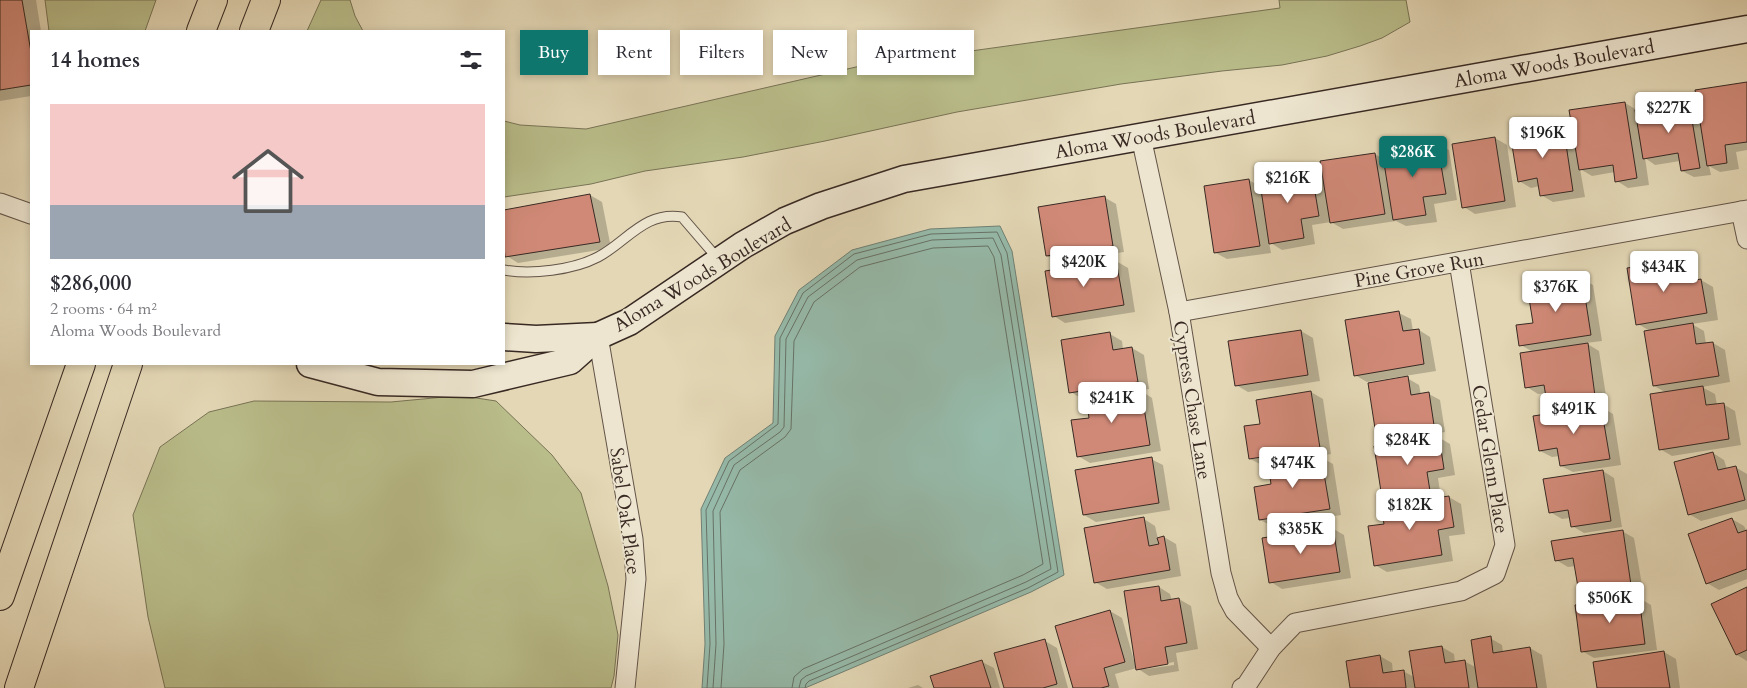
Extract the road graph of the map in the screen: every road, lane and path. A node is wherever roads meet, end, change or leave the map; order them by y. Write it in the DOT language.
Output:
graph roads {
  1 [pos="213,0"];
  2 [pos="266,0"];
  3 [pos="1747,28"];
  4 [pos="201,30"];
  5 [pos="254,30"];
  6 [pos="1140,137"];
  7 [pos="0,203"];
  8 [pos="1744,211"];
  9 [pos="30,214"];
  10 [pos="1747,239"];
  11 [pos="719,260"];
  12 [pos="1459,262"];
  13 [pos="505,270"];
  14 [pos="1179,312"];
  15 [pos="598,336"];
  16 [pos="505,337"];
  17 [pos="82,365"];
  18 [pos="128,365"];
  19 [pos="314,365"];
  20 [pos="0,596"];
  21 [pos="1271,648"];
  22 [pos="19,688"];
  23 [pos="625,688"];
  24 [pos="1242,688"];
  1 -- 4 [label="main road"];
  2 -- 5 [label="main road"];
  3 -- 6 [label="street, Aloma Woods Boulevard"];
  6 -- 11 [label="street, Aloma Woods Boulevard"];
  6 -- 14 [label="street, Cypress Chase Lane"];
  7 -- 9 [label="street"];
  8 -- 10 [label="street"];
  8 -- 12 [label="street, Pine Grove Run"];
  11 -- 13 [label="lane"];
  11 -- 15 [label="street, Aloma Woods Boulevard"];
  12 -- 14 [label="street, Pine Grove Run"];
  12 -- 21 [label="street, Cedar Glenn Place"];
  14 -- 21 [label="street, Cypress Chase Lane"];
  15 -- 16 [label="street, Aloma Woods Boulevard"];
  15 -- 19 [label="street, Aloma Woods Boulevard"];
  15 -- 23 [label="street, Sabel Oak Place"];
  17 -- 20 [label="main road"];
  18 -- 22 [label="main road"];
  21 -- 24 [label="street, Cedar Glenn Place"];
}
